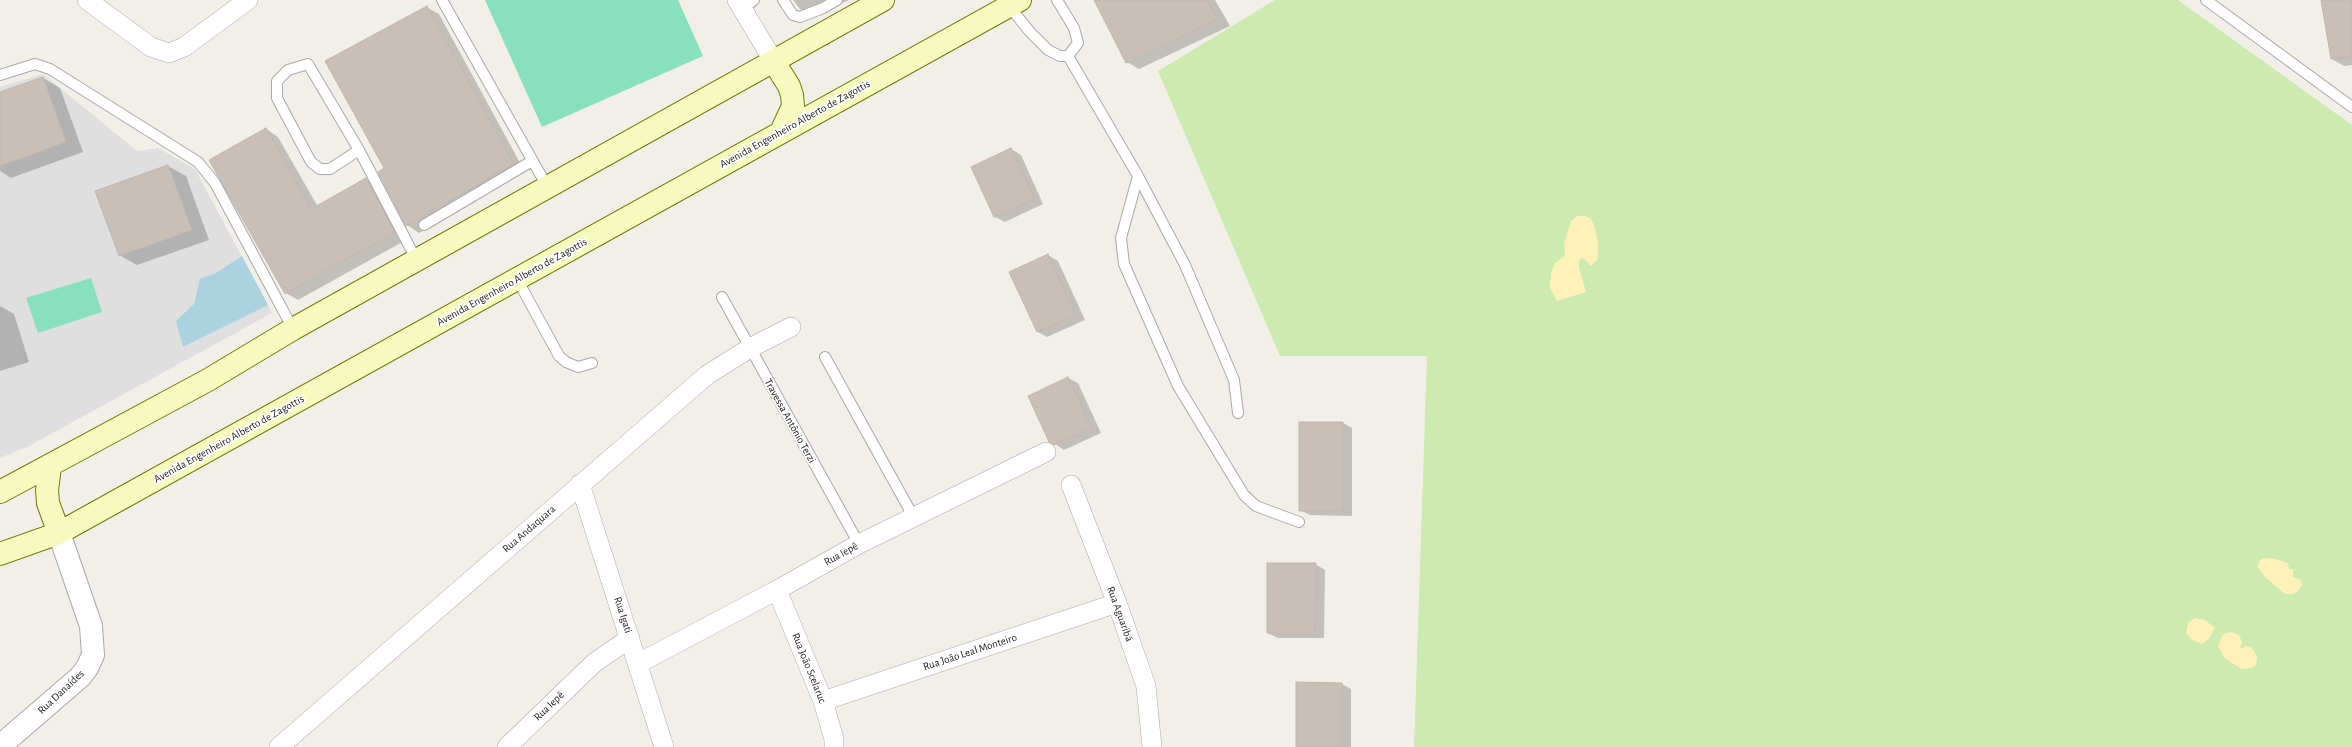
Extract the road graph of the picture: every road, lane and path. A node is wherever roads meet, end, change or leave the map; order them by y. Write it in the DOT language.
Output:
graph roads {
  1 [pos="87,0"];
  2 [pos="248,0"];
  3 [pos="442,0"];
  4 [pos="783,0"];
  5 [pos="837,0"];
  6 [pos="883,0"];
  7 [pos="1057,0"];
  8 [pos="2206,0"];
  9 [pos="745,3"];
  10 [pos="1015,3"];
  11 [pos="1068,56"];
  12 [pos="774,62"];
  13 [pos="0,75"];
  14 [pos="2352,107"];
  15 [pos="781,132"];
  16 [pos="359,150"];
  17 [pos="532,161"];
  18 [pos="1138,176"];
  19 [pos="548,188"];
  20 [pos="424,225"];
  21 [pos="417,261"];
  22 [pos="517,279"];
  23 [pos="722,297"];
  24 [pos="791,327"];
  25 [pos="293,329"];
  26 [pos="750,348"];
  27 [pos="825,357"];
  28 [pos="592,363"];
  29 [pos="1238,413"];
  30 [pos="1046,452"];
  31 [pos="50,467"];
  32 [pos="580,484"];
  33 [pos="1071,485"];
  34 [pos="0,492"];
  35 [pos="913,516"];
  36 [pos="1299,522"];
  37 [pos="59,533"];
  38 [pos="859,544"];
  39 [pos="0,554"];
  40 [pos="777,590"];
  41 [pos="1117,603"];
  42 [pos="630,638"];
  43 [pos="639,663"];
  44 [pos="823,702"];
  45 [pos="0,746"];
  46 [pos="279,747"];
  47 [pos="507,747"];
  48 [pos="664,747"];
  49 [pos="834,747"];
  50 [pos="1152,747"];
  1 -- 2 [label="street"];
  3 -- 17 [label="lane"];
  4 -- 5 [label="lane"];
  6 -- 12 [label="main road"];
  7 -- 11 [label="lane"];
  8 -- 14 [label="lane"];
  9 -- 12 [label="street"];
  10 -- 11 [label="lane"];
  10 -- 15 [label="main road, Avenida Engenheiro Alberto de Zagottis"];
  11 -- 18 [label="lane"];
  12 -- 15 [label="main road"];
  12 -- 19 [label="main road"];
  13 -- 25 [label="lane"];
  15 -- 22 [label="main road, Avenida Engenheiro Alberto de Zagottis"];
  16 -- 16 [label="lane"];
  16 -- 21 [label="lane"];
  17 -- 19 [label="lane"];
  17 -- 20 [label="lane"];
  18 -- 29 [label="lane"];
  18 -- 36 [label="lane"];
  19 -- 21 [label="main road"];
  21 -- 25 [label="main road"];
  22 -- 28 [label="lane"];
  22 -- 37 [label="main road, Avenida Engenheiro Alberto de Zagottis"];
  23 -- 26 [label="lane, Travessa Antônio Terzi"];
  24 -- 26 [label="street, Rua Andaquara"];
  25 -- 31 [label="main road"];
  26 -- 32 [label="street, Rua Andaquara"];
  26 -- 38 [label="lane, Travessa Antônio Terzi"];
  27 -- 35 [label="lane"];
  30 -- 35 [label="street, Rua Iepê"];
  31 -- 34 [label="main road"];
  31 -- 37 [label="main road"];
  32 -- 42 [label="street, Rua Igati"];
  32 -- 46 [label="street, Rua Andaquara"];
  33 -- 41 [label="street, Rua Aguaribá"];
  35 -- 38 [label="street, Rua Iepê"];
  37 -- 39 [label="main road, Avenida Engenheiro Alberto de Zagottis"];
  37 -- 45 [label="street, Rua Danaídes"];
  38 -- 40 [label="street, Rua Iepê"];
  40 -- 43 [label="street, Rua Iepê"];
  40 -- 44 [label="street, Rua João Scelaruc"];
  41 -- 44 [label="street, Rua João Leal Monteiro"];
  41 -- 50 [label="street, Rua Aguaribá"];
  42 -- 43 [label="street, Rua Igati"];
  42 -- 47 [label="street, Rua Iepê"];
  43 -- 48 [label="street, Rua Igati"];
  44 -- 49 [label="street, Rua João Scelaruc"];
}
